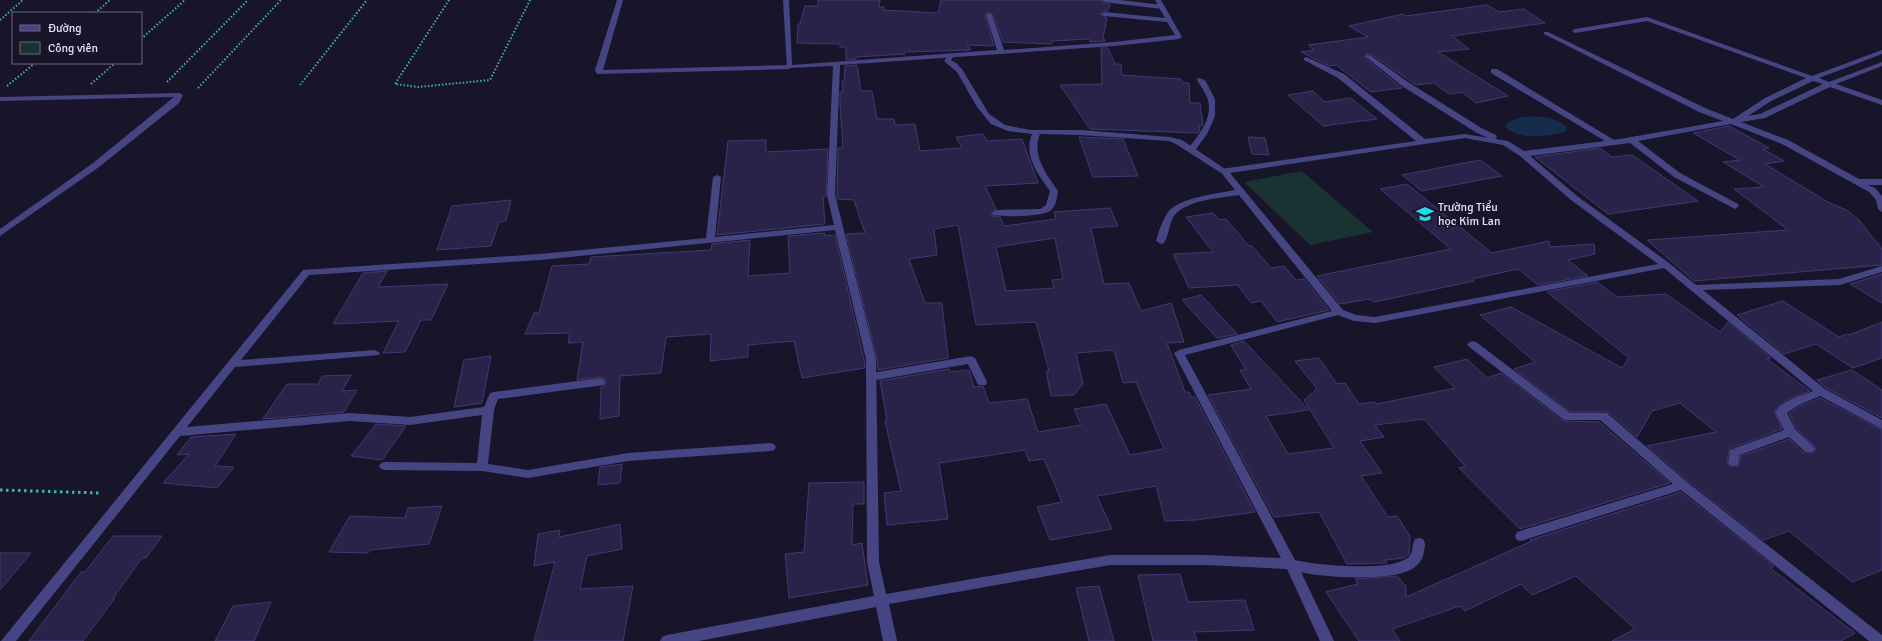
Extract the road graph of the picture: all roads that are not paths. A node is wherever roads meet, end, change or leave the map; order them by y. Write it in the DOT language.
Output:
graph roads {
  1 [pos="620,0"];
  2 [pos="786,0"];
  3 [pos="1104,0"];
  4 [pos="1158,0"];
  5 [pos="1162,7"];
  6 [pos="1104,14"];
  7 [pos="989,15"];
  8 [pos="1170,20"];
  9 [pos="1575,31"];
  10 [pos="1546,33"];
  11 [pos="1001,51"];
  12 [pos="1882,52"];
  13 [pos="1368,56"];
  14 [pos="949,58"];
  15 [pos="1306,59"];
  16 [pos="1882,64"];
  17 [pos="789,67"];
  18 [pos="837,67"];
  19 [pos="1494,71"];
  20 [pos="1813,78"];
  21 [pos="1201,80"];
  22 [pos="1830,84"];
  23 [pos="0,99"];
  24 [pos="1882,103"];
  25 [pos="1735,122"];
  26 [pos="1037,132"];
  27 [pos="1632,140"];
  28 [pos="1423,142"];
  29 [pos="1505,143"];
  30 [pos="1614,143"];
  31 [pos="1191,150"];
  32 [pos="1523,154"];
  33 [pos="1224,171"];
  34 [pos="717,177"];
  35 [pos="1859,182"];
  36 [pos="1882,182"];
  37 [pos="1241,192"];
  38 [pos="1735,206"];
  39 [pos="1882,209"];
  40 [pos="996,213"];
  41 [pos="840,227"];
  42 [pos="0,233"];
  43 [pos="710,240"];
  44 [pos="1161,241"];
  45 [pos="1666,265"];
  46 [pos="1882,269"];
  47 [pos="1694,288"];
  48 [pos="1340,312"];
  49 [pos="1472,344"];
  50 [pos="375,353"];
  51 [pos="233,364"];
  52 [pos="871,377"];
  53 [pos="600,382"];
  54 [pos="982,382"];
  55 [pos="1821,392"];
  56 [pos="488,410"];
  57 [pos="1882,425"];
  58 [pos="178,432"];
  59 [pos="1791,432"];
  60 [pos="770,448"];
  61 [pos="1809,449"];
  62 [pos="1734,462"];
  63 [pos="385,466"];
  64 [pos="482,467"];
  65 [pos="1682,485"];
  66 [pos="1521,536"];
  67 [pos="1419,543"];
  68 [pos="1291,564"];
  69 [pos="882,600"];
  70 [pos="8,641"];
  71 [pos="667,641"];
  72 [pos="890,641"];
  73 [pos="1327,641"];
  74 [pos="1879,641"];
  1 -- 17 [label="street"];
  2 -- 17 [label="street"];
  3 -- 5 [label="street"];
  4 -- 5 [label="street"];
  5 -- 8 [label="street"];
  6 -- 8 [label="street"];
  7 -- 11 [label="street"];
  8 -- 11 [label="street"];
  9 -- 20 [label="street"];
  10 -- 25 [label="street"];
  11 -- 14 [label="street"];
  12 -- 20 [label="street"];
  13 -- 29 [label="street"];
  14 -- 18 [label="street"];
  14 -- 26 [label="street"];
  15 -- 28 [label="street"];
  16 -- 22 [label="street"];
  17 -- 18 [label="street"];
  18 -- 41 [label="street"];
  19 -- 30 [label="street"];
  20 -- 22 [label="street"];
  20 -- 25 [label="street"];
  21 -- 31 [label="street"];
  22 -- 24 [label="street"];
  22 -- 25 [label="street"];
  23 -- 42 [label="street"];
  25 -- 27 [label="street"];
  25 -- 35 [label="street"];
  26 -- 31 [label="street"];
  26 -- 40 [label="street"];
  27 -- 30 [label="street"];
  27 -- 38 [label="street"];
  28 -- 29 [label="street"];
  28 -- 33 [label="street"];
  29 -- 32 [label="street"];
  30 -- 32 [label="street"];
  31 -- 33 [label="street"];
  32 -- 45 [label="street"];
  33 -- 37 [label="street"];
  34 -- 43 [label="street"];
  35 -- 36 [label="street"];
  35 -- 39 [label="street"];
  37 -- 44 [label="street"];
  37 -- 48 [label="street"];
  41 -- 43 [label="street"];
  41 -- 52 [label="street"];
  43 -- 51 [label="street"];
  45 -- 47 [label="street"];
  45 -- 48 [label="street"];
  46 -- 47 [label="street"];
  47 -- 55 [label="street"];
  48 -- 68 [label="street"];
  49 -- 65 [label="street"];
  50 -- 51 [label="street"];
  51 -- 58 [label="street"];
  52 -- 54 [label="street"];
  52 -- 69 [label="street"];
  53 -- 56 [label="street"];
  55 -- 57 [label="street"];
  55 -- 59 [label="street"];
  56 -- 58 [label="street"];
  56 -- 64 [label="street"];
  58 -- 70 [label="street"];
  59 -- 61 [label="street"];
  59 -- 62 [label="street"];
  60 -- 64 [label="street"];
  63 -- 64 [label="street"];
  65 -- 66 [label="street"];
  65 -- 74 [label="street"];
  67 -- 68 [label="street"];
  68 -- 69 [label="street"];
  68 -- 73 [label="street"];
  69 -- 71 [label="street"];
  69 -- 72 [label="street"];
}
